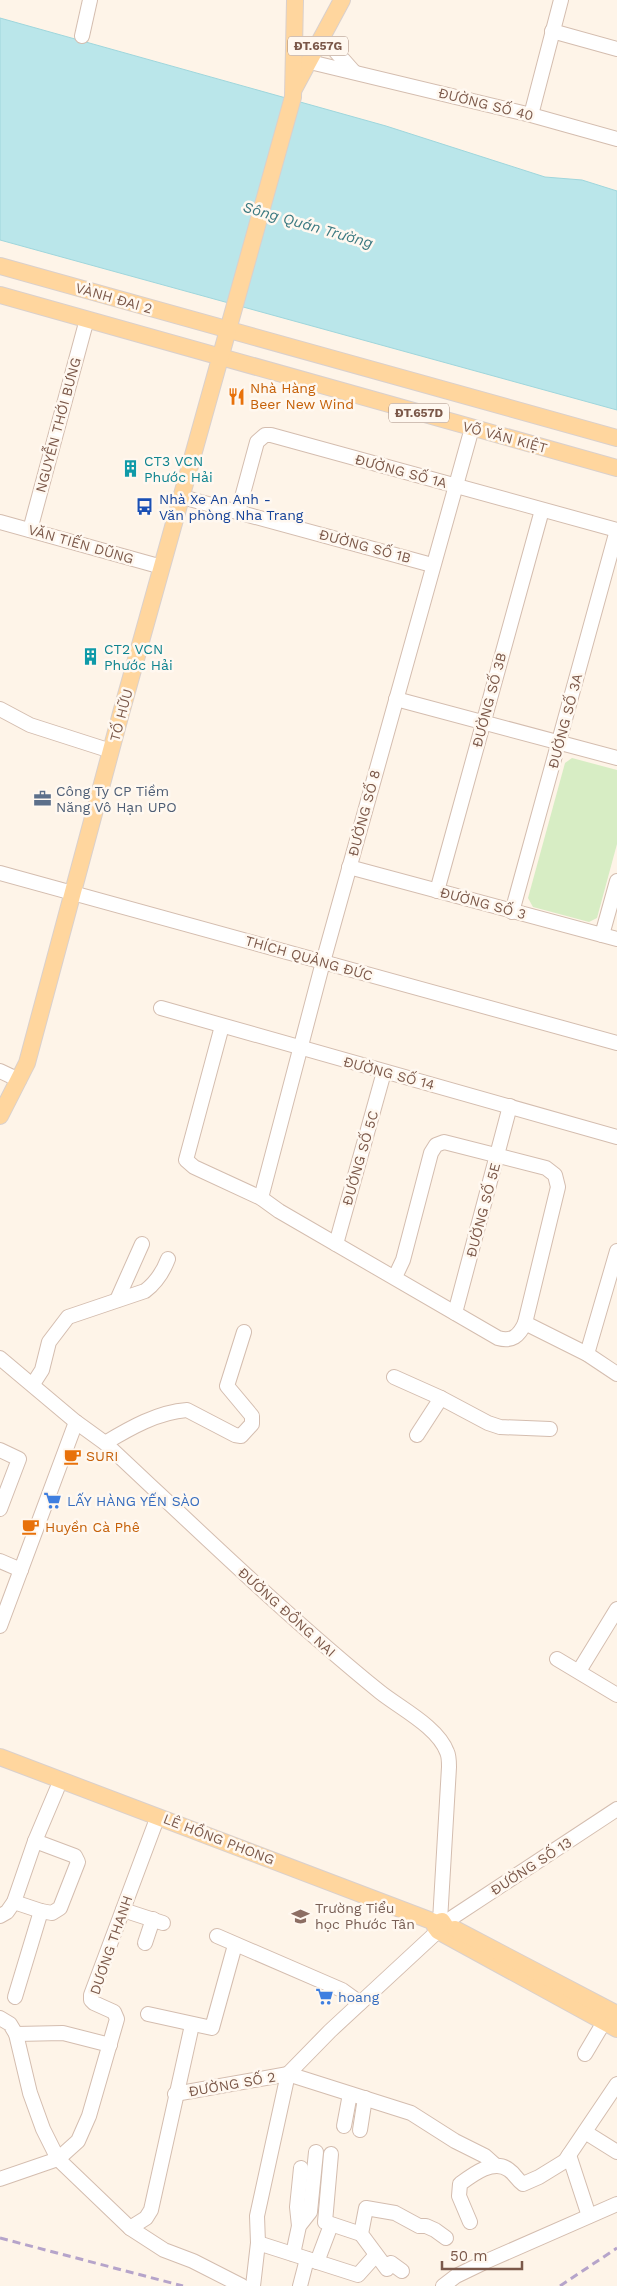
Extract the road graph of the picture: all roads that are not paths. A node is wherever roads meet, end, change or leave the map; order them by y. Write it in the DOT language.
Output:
graph roads {
  1 [pos="90,0"];
  2 [pos="295,0"];
  3 [pos="342,0"];
  4 [pos="561,0"];
  5 [pos="552,31"];
  6 [pos="82,36"];
  7 [pos="323,37"];
  8 [pos="617,49"];
  9 [pos="310,62"];
  10 [pos="354,72"];
  11 [pos="293,94"];
  12 [pos="531,115"];
  13 [pos="617,139"];
  14 [pos="0,266"];
  15 [pos="0,295"];
  16 [pos="87,320"];
  17 [pos="228,331"];
  18 [pos="220,357"];
  19 [pos="472,428"];
  20 [pos="617,438"];
  21 [pos="617,468"];
  22 [pos="455,486"];
  23 [pos="182,497"];
  24 [pos="542,510"];
  25 [pos="238,512"];
  26 [pos="0,522"];
  27 [pos="30,530"];
  28 [pos="617,530"];
  29 [pos="432,565"];
  30 [pos="162,567"];
  31 [pos="396,699"];
  32 [pos="0,709"];
  33 [pos="483,722"];
  34 [pos="559,742"];
  35 [pos="111,751"];
  36 [pos="617,758"];
  37 [pos="349,867"];
  38 [pos="0,873"];
  39 [pos="617,881"];
  40 [pos="437,891"];
  41 [pos="73,893"];
  42 [pos="512,912"];
  43 [pos="602,935"];
  44 [pos="617,939"];
  45 [pos="323,962"];
  46 [pos="161,1008"];
  47 [pos="222,1026"];
  48 [pos="617,1043"];
  49 [pos="300,1048"];
  50 [pos="0,1071"];
  51 [pos="384,1072"];
  52 [pos="19,1080"];
  53 [pos="510,1106"];
  54 [pos="0,1116"];
  55 [pos="617,1137"];
  56 [pos="498,1156"];
  57 [pos="261,1198"];
  58 [pos="142,1244"];
  59 [pos="336,1244"];
  60 [pos="617,1251"];
  61 [pos="168,1259"];
  62 [pos="395,1277"];
  63 [pos="117,1300"];
  64 [pos="454,1313"];
  65 [pos="525,1323"];
  66 [pos="244,1332"];
  67 [pos="587,1354"];
  68 [pos="0,1358"];
  69 [pos="617,1374"];
  70 [pos="394,1377"];
  71 [pos="33,1384"];
  72 [pos="441,1398"];
  73 [pos="76,1422"];
  74 [pos="550,1429"];
  75 [pos="417,1435"];
  76 [pos="105,1443"];
  77 [pos="0,1450"];
  78 [pos="0,1509"];
  79 [pos="0,1561"];
  80 [pos="21,1570"];
  81 [pos="617,1609"];
  82 [pos="1,1623"];
  83 [pos="557,1659"];
  84 [pos="579,1671"];
  85 [pos="617,1695"];
  86 [pos="0,1756"];
  87 [pos="0,1768"];
  88 [pos="57,1789"];
  89 [pos="617,1809"];
  90 [pos="157,1820"];
  91 [pos="36,1841"];
  92 [pos="14,1902"];
  93 [pos="123,1910"];
  94 [pos="41,1911"];
  95 [pos="0,1916"];
  96 [pos="441,1926"];
  97 [pos="217,1936"];
  98 [pos="145,1943"];
  99 [pos="234,1945"];
  100 [pos="15,1997"];
  101 [pos="360,2004"];
  102 [pos="148,2014"];
  103 [pos="0,2018"];
  104 [pos="613,2022"];
  105 [pos="192,2025"];
  106 [pos="16,2034"];
  107 [pos="110,2045"];
  108 [pos="585,2054"];
  109 [pos="288,2074"];
  110 [pos="617,2084"];
  111 [pos="175,2094"];
  112 [pos="350,2094"];
  113 [pos="365,2098"];
  114 [pos="344,2126"];
  115 [pos="360,2130"];
  116 [pos="585,2132"];
  117 [pos="316,2152"];
  118 [pos="617,2152"];
  119 [pos="331,2154"];
  120 [pos="570,2155"];
  121 [pos="58,2159"];
  122 [pos="495,2165"];
  123 [pos="301,2168"];
  124 [pos="0,2179"];
  125 [pos="617,2204"];
  126 [pos="589,2216"];
  127 [pos="470,2222"];
  128 [pos="331,2225"];
  129 [pos="299,2226"];
  130 [pos="130,2228"];
  131 [pos="361,2234"];
  132 [pos="446,2238"];
  133 [pos="258,2244"];
  134 [pos="292,2254"];
  135 [pos="376,2256"];
  136 [pos="312,2260"];
  137 [pos="402,2272"];
  138 [pos="242,2286"];
  139 [pos="253,2286"];
  140 [pos="300,2286"];
  141 [pos="443,2286"];
  1 -- 6 [label="street"];
  2 -- 11 [label="main road, ĐT.657G"];
  3 -- 7 [label="main road, ĐT.657G"];
  4 -- 5 [label="street"];
  5 -- 8 [label="street"];
  5 -- 12 [label="street"];
  7 -- 9 [label="main road, ĐT.657G"];
  7 -- 10 [label="street"];
  9 -- 10 [label="street, ĐƯỜNG SỐ 40"];
  9 -- 11 [label="main road, ĐT.657G"];
  10 -- 12 [label="street, ĐƯỜNG SỐ 40"];
  11 -- 17 [label="main road, TỐ HỮU / ĐT.657G"];
  12 -- 13 [label="street, ĐƯỜNG SỐ 40"];
  14 -- 17 [label="main road, VÀNH ĐAI 2 / ĐT.657D"];
  15 -- 16 [label="main road, VÀNH ĐAI 2 / ĐT.657D"];
  16 -- 18 [label="main road, VÀNH ĐAI 2 / ĐT.657D"];
  16 -- 27 [label="street, NGUYỄN THỚI BƯNG"];
  17 -- 18 [label="main road, TỐ HỮU / ĐT.657G"];
  17 -- 20 [label="main road, VÕ VĂN KIỆT / ĐT.657D"];
  18 -- 19 [label="main road, VÕ VĂN KIỆT / ĐT.657D"];
  18 -- 23 [label="main road, TỐ HỮU / ĐT.657G"];
  19 -- 21 [label="main road, VÕ VĂN KIỆT / ĐT.657D"];
  19 -- 22 [label="street, ĐƯỜNG SỐ 8"];
  22 -- 24 [label="street, ĐƯỜNG SỐ 1A"];
  22 -- 25 [label="street, ĐƯỜNG SỐ 1A"];
  22 -- 29 [label="street, ĐƯỜNG SỐ 8"];
  23 -- 25 [label="street, ĐƯỜNG SỐ 1B"];
  23 -- 30 [label="main road, TỐ HỮU / ĐT.657G"];
  24 -- 28 [label="street, ĐƯỜNG SỐ 1A"];
  24 -- 33 [label="street, ĐƯỜNG SỐ 3B"];
  25 -- 29 [label="street, ĐƯỜNG SỐ 1B"];
  26 -- 27 [label="street, VĂN TIẾN DŨNG"];
  27 -- 30 [label="street, VĂN TIẾN DŨNG"];
  28 -- 34 [label="street, ĐƯỜNG SỐ 3A"];
  29 -- 31 [label="street, ĐƯỜNG SỐ 8"];
  30 -- 35 [label="main road, TỐ HỮU / ĐT.657G"];
  31 -- 33 [label="street"];
  31 -- 37 [label="street, ĐƯỜNG SỐ 8"];
  32 -- 35 [label="street"];
  33 -- 34 [label="street"];
  33 -- 40 [label="street, ĐƯỜNG SỐ 3B"];
  34 -- 36 [label="street"];
  34 -- 42 [label="street, ĐƯỜNG SỐ 3A"];
  35 -- 41 [label="main road, TỐ HỮU / ĐT.657G"];
  37 -- 40 [label="street, ĐƯỜNG SỐ 3"];
  37 -- 45 [label="street, ĐƯỜNG SỐ 8"];
  38 -- 41 [label="street, THÍCH QUẢNG ĐỨC"];
  39 -- 43 [label="street"];
  40 -- 42 [label="street, ĐƯỜNG SỐ 3"];
  41 -- 45 [label="street, THÍCH QUẢNG ĐỨC"];
  41 -- 52 [label="main road, TỐ HỮU / ĐT.657G"];
  42 -- 43 [label="street, ĐƯỜNG SỐ 3"];
  43 -- 44 [label="street, ĐƯỜNG SỐ 3"];
  45 -- 48 [label="street, THÍCH QUẢNG ĐỨC"];
  45 -- 49 [label="street, ĐƯỜNG SỐ 8"];
  46 -- 47 [label="street, ĐƯỜNG SỐ 14"];
  47 -- 49 [label="street, ĐƯỜNG SỐ 14"];
  47 -- 57 [label="street"];
  49 -- 51 [label="street, ĐƯỜNG SỐ 14"];
  49 -- 57 [label="street, ĐƯỜNG SỐ 8"];
  50 -- 52 [label="street"];
  51 -- 53 [label="street, ĐƯỜNG SỐ 14"];
  51 -- 59 [label="street, ĐƯỜNG SỐ 5C"];
  52 -- 54 [label="main road, TỐ HỮU / ĐT.657G"];
  53 -- 55 [label="street, ĐƯỜNG SỐ 14"];
  53 -- 56 [label="street, ĐƯỜNG SỐ 5E"];
  56 -- 62 [label="street"];
  56 -- 64 [label="street, ĐƯỜNG SỐ 5E"];
  56 -- 65 [label="street"];
  57 -- 59 [label="street"];
  58 -- 63 [label="street"];
  59 -- 62 [label="street"];
  60 -- 67 [label="street"];
  61 -- 63 [label="street"];
  62 -- 64 [label="street"];
  63 -- 71 [label="street"];
  64 -- 65 [label="street"];
  65 -- 67 [label="street"];
  66 -- 76 [label="street"];
  67 -- 69 [label="street"];
  68 -- 71 [label="street, ĐƯỜNG ĐỒNG NAI"];
  70 -- 72 [label="street"];
  71 -- 73 [label="street, ĐƯỜNG ĐỒNG NAI"];
  72 -- 74 [label="street"];
  72 -- 75 [label="street"];
  73 -- 76 [label="street, ĐƯỜNG ĐỒNG NAI"];
  73 -- 80 [label="street"];
  76 -- 96 [label="street, ĐƯỜNG ĐỒNG NAI"];
  77 -- 78 [label="street"];
  79 -- 80 [label="street"];
  80 -- 82 [label="street"];
  81 -- 84 [label="street"];
  83 -- 84 [label="street"];
  84 -- 85 [label="street"];
  86 -- 90 [label="main road, LÊ HỒNG PHONG"];
  87 -- 88 [label="main road, LÊ HỒNG PHONG"];
  88 -- 90 [label="main road, LÊ HỒNG PHONG"];
  88 -- 91 [label="street"];
  89 -- 96 [label="street, ĐƯỜNG SỐ 13"];
  90 -- 93 [label="street, DƯƠNG THANH"];
  90 -- 96 [label="main road, LÊ HỒNG PHONG"];
  91 -- 92 [label="street"];
  91 -- 94 [label="street"];
  92 -- 94 [label="street"];
  92 -- 95 [label="street"];
  93 -- 98 [label="street"];
  93 -- 107 [label="street, DƯƠNG THANH"];
  94 -- 100 [label="street"];
  96 -- 101 [label="street, ĐƯỜNG SỐ 13"];
  96 -- 104 [label="main road, LÊ HỒNG PHONG"];
  97 -- 99 [label="street"];
  99 -- 101 [label="street"];
  99 -- 105 [label="street"];
  101 -- 109 [label="street, ĐƯỜNG SỐ 13"];
  102 -- 105 [label="street"];
  103 -- 106 [label="street"];
  104 -- 108 [label="street"];
  105 -- 111 [label="street"];
  106 -- 107 [label="street"];
  106 -- 121 [label="street"];
  107 -- 121 [label="street, DƯƠNG THANH"];
  109 -- 111 [label="street, ĐƯỜNG SỐ 2"];
  109 -- 112 [label="street"];
  109 -- 133 [label="street"];
  110 -- 116 [label="street"];
  111 -- 130 [label="street"];
  112 -- 113 [label="street"];
  112 -- 114 [label="street"];
  113 -- 115 [label="street"];
  113 -- 122 [label="street"];
  116 -- 118 [label="street"];
  116 -- 120 [label="street"];
  117 -- 129 [label="street"];
  119 -- 128 [label="street"];
  120 -- 122 [label="street"];
  120 -- 126 [label="street"];
  121 -- 124 [label="street"];
  121 -- 130 [label="street"];
  122 -- 127 [label="street"];
  123 -- 129 [label="street"];
  125 -- 126 [label="street"];
  126 -- 141 [label="street"];
  128 -- 131 [label="street"];
  128 -- 136 [label="street"];
  129 -- 134 [label="street"];
  130 -- 138 [label="street"];
  131 -- 132 [label="street"];
  131 -- 135 [label="street"];
  133 -- 134 [label="street"];
  133 -- 139 [label="street"];
  134 -- 136 [label="street"];
  135 -- 136 [label="street"];
  135 -- 137 [label="street"];
  136 -- 140 [label="street"];
}
